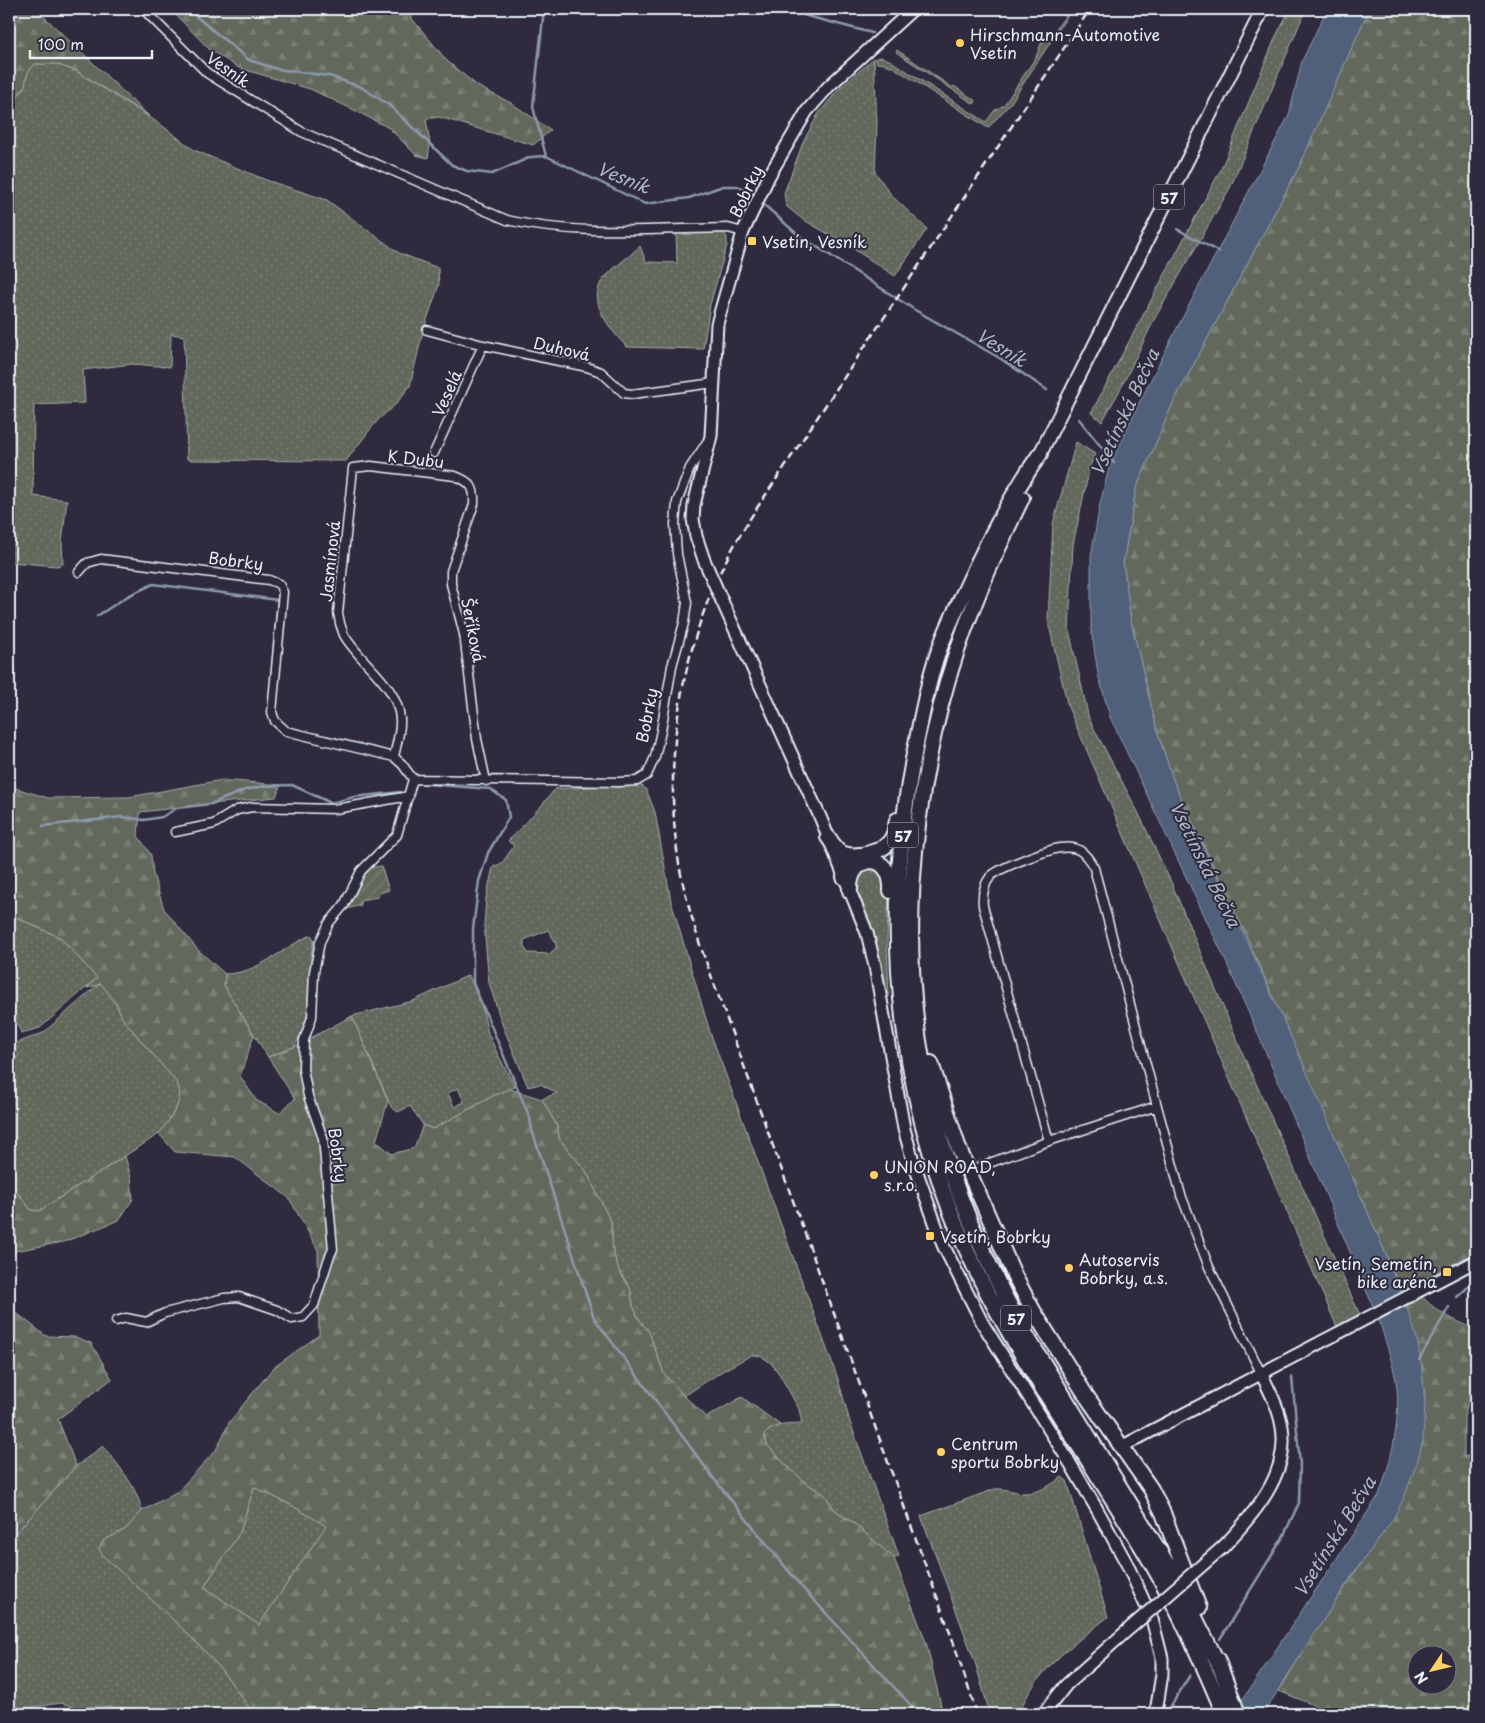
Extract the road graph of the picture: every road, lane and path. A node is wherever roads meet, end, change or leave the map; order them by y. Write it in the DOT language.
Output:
graph roads {
  1 [pos="143,9"];
  2 [pos="913,9"];
  3 [pos="1263,9"];
  4 [pos="744,232"];
  5 [pos="427,330"];
  6 [pos="483,345"];
  7 [pos="714,383"];
  8 [pos="710,436"];
  9 [pos="434,453"];
  10 [pos="1040,454"];
  11 [pos="353,468"];
  12 [pos="473,487"];
  13 [pos="79,572"];
  14 [pos="925,700"];
  15 [pos="394,757"];
  16 [pos="413,779"];
  17 [pos="486,781"];
  18 [pos="408,796"];
  19 [pos="175,832"];
  20 [pos="828,837"];
  21 [pos="866,854"];
  22 [pos="846,869"];
  23 [pos="850,891"];
  24 [pos="911,932"];
  25 [pos="898,971"];
  26 [pos="1158,1106"];
  27 [pos="1049,1141"];
  28 [pos="968,1171"];
  29 [pos="1476,1261"];
  30 [pos="116,1321"];
  31 [pos="1261,1373"];
  32 [pos="1122,1447"];
  33 [pos="1220,1667"];
  34 [pos="1043,1714"];
  35 [pos="1154,1714"];
  36 [pos="1224,1714"];
  37 [pos="1238,1714"];
  1 -- 4 [label="street, Vesník"];
  2 -- 4 [label="street, Bobrky"];
  3 -- 10 [label="main road, 57"];
  4 -- 7 [label="street, Bobrky"];
  5 -- 6 [label="street, Duhová"];
  6 -- 7 [label="street, Duhová"];
  6 -- 9 [label="street, Veselá"];
  7 -- 8 [label="street, Bobrky"];
  8 -- 17 [label="street, Bobrky"];
  8 -- 20 [label="street, Bobrky, bridge"];
  10 -- 14 [label="highway, 57"];
  10 -- 24 [label="highway, 57"];
  11 -- 12 [label="street, K Dubu"];
  11 -- 15 [label="street, Jasmínová"];
  12 -- 17 [label="street, Šeříková"];
  13 -- 15 [label="street, Bobrky"];
  14 -- 21 [label="highway"];
  14 -- 25 [label="highway, 57"];
  15 -- 16 [label="street"];
  16 -- 17 [label="street, Bobrky"];
  16 -- 18 [label="street, Bobrky"];
  18 -- 19 [label="street"];
  18 -- 30 [label="street, Bobrky"];
  20 -- 21 [label="highway"];
  20 -- 22 [label="street, Bobrky"];
  21 -- 22 [label="highway"];
  22 -- 23 [label="highway"];
  22 -- 25 [label="highway"];
  23 -- 35 [label="street"];
  24 -- 28 [label="highway"];
  24 -- 33 [label="highway, 57"];
  25 -- 36 [label="highway, 57"];
  26 -- 27 [label="street"];
  26 -- 27 [label="street"];
  26 -- 31 [label="street"];
  27 -- 28 [label="street"];
  28 -- 32 [label="highway"];
  29 -- 31 [label="street"];
  31 -- 32 [label="street"];
  31 -- 34 [label="street, bridge"];
  32 -- 33 [label="highway"];
  33 -- 37 [label="highway, 57"];
}
